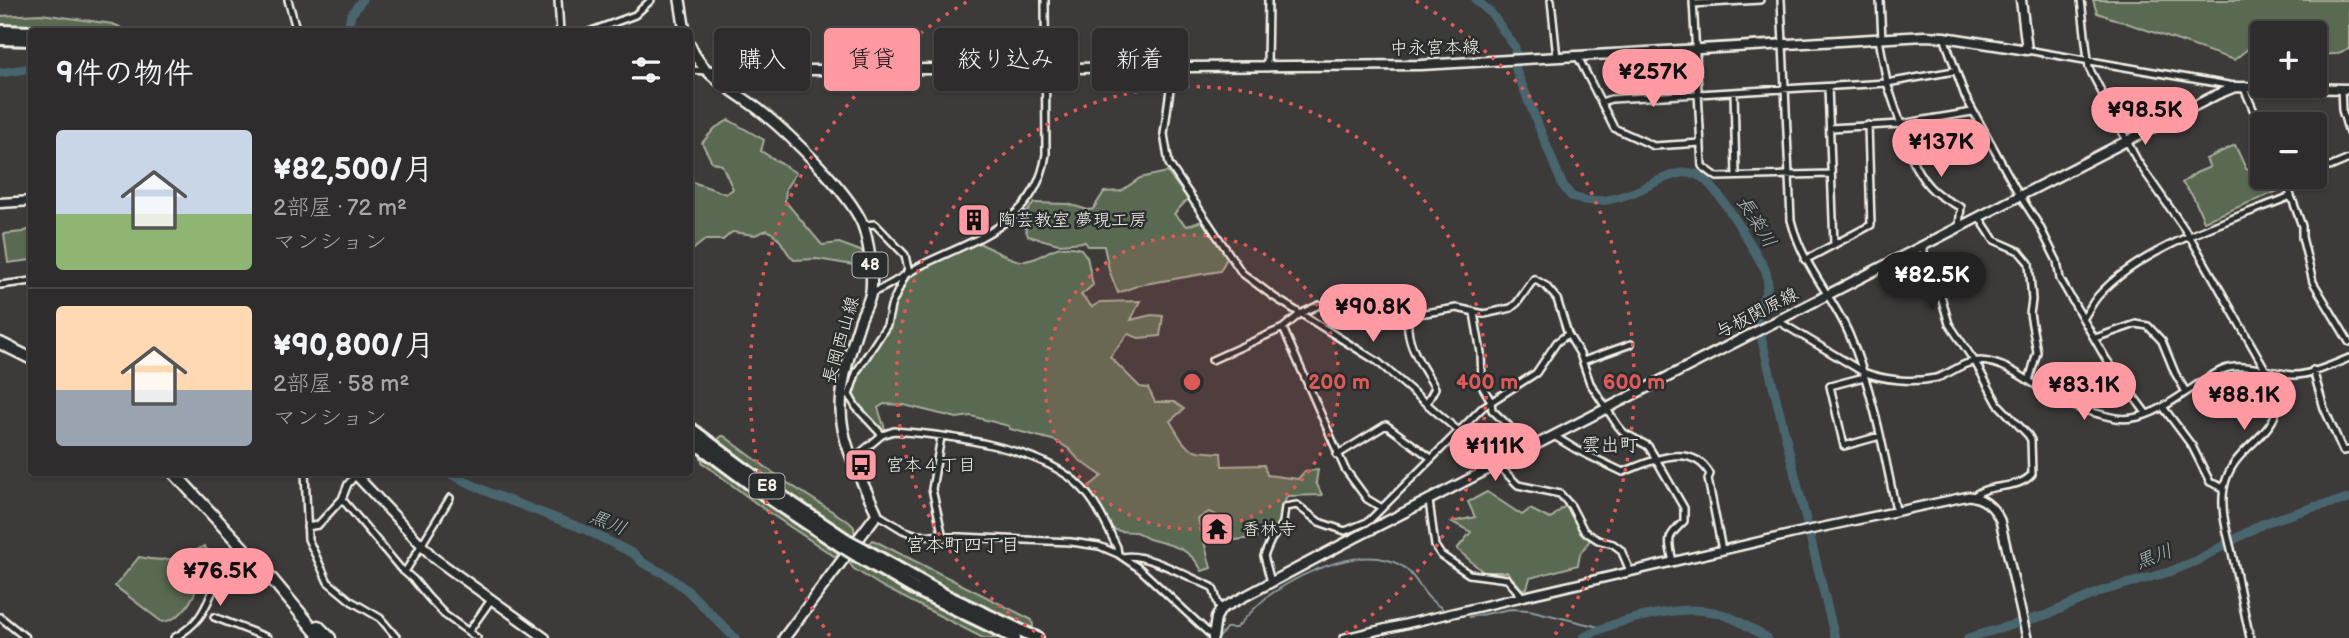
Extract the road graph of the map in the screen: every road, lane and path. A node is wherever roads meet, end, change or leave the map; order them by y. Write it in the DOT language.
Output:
graph roads {
  1 [pos="288,0"];
  2 [pos="558,0"];
  3 [pos="651,0"];
  4 [pos="680,0"];
  5 [pos="1045,0"];
  6 [pos="1268,0"];
  7 [pos="1551,0"];
  8 [pos="1760,0"];
  9 [pos="1781,0"];
  10 [pos="1880,0"];
  11 [pos="2021,0"];
  12 [pos="2081,0"];
  13 [pos="1693,2"];
  14 [pos="296,28"];
  15 [pos="560,28"];
  16 [pos="600,28"];
  17 [pos="684,28"];
  18 [pos="1045,28"];
  19 [pos="0,31"];
  20 [pos="28,32"];
  21 [pos="1944,37"];
  22 [pos="0,39"];
  23 [pos="1880,39"];
  24 [pos="28,40"];
  25 [pos="1784,45"];
  26 [pos="1695,50"];
  27 [pos="2026,50"];
  28 [pos="693,53"];
  29 [pos="1578,57"];
  30 [pos="1557,58"];
  31 [pos="2087,61"];
  32 [pos="1267,66"];
  33 [pos="1188,67"];
  34 [pos="693,70"];
  35 [pos="934,70"];
  36 [pos="707,71"];
  37 [pos="1954,71"];
  38 [pos="1887,83"];
  39 [pos="1828,87"];
  40 [pos="2239,87"];
  41 [pos="2345,88"];
  42 [pos="1786,89"];
  43 [pos="1046,91"];
  44 [pos="1170,91"];
  45 [pos="1734,92"];
  46 [pos="1699,94"];
  47 [pos="1601,102"];
  48 [pos="1972,112"];
  49 [pos="2252,112"];
  50 [pos="1901,124"];
  51 [pos="1868,125"];
  52 [pos="1830,128"];
  53 [pos="2349,133"];
  54 [pos="2126,142"];
  55 [pos="1701,143"];
  56 [pos="2349,159"];
  57 [pos="2327,167"];
  58 [pos="1831,174"];
  59 [pos="1787,175"];
  60 [pos="1736,176"];
  61 [pos="2288,189"];
  62 [pos="2020,195"];
  63 [pos="2291,196"];
  64 [pos="28,201"];
  65 [pos="0,203"];
  66 [pos="1979,217"];
  67 [pos="863,225"];
  68 [pos="1959,226"];
  69 [pos="2190,237"];
  70 [pos="1834,245"];
  71 [pos="1921,246"];
  72 [pos="1805,260"];
  73 [pos="907,272"];
  74 [pos="28,282"];
  75 [pos="0,285"];
  76 [pos="871,293"];
  77 [pos="1827,296"];
  78 [pos="1474,313"];
  79 [pos="1300,314"];
  80 [pos="1408,317"];
  81 [pos="2083,319"];
  82 [pos="1778,321"];
  83 [pos="1283,328"];
  84 [pos="1569,334"];
  85 [pos="2095,338"];
  86 [pos="2349,342"];
  87 [pos="0,343"];
  88 [pos="1631,344"];
  89 [pos="28,357"];
  90 [pos="2349,358"];
  91 [pos="1212,360"];
  92 [pos="1583,361"];
  93 [pos="1975,362"];
  94 [pos="2313,370"];
  95 [pos="2265,371"];
  96 [pos="1863,374"];
  97 [pos="2029,381"];
  98 [pos="2186,392"];
  99 [pos="1491,401"];
  100 [pos="1427,403"];
  101 [pos="2163,407"];
  102 [pos="1608,408"];
  103 [pos="2146,413"];
  104 [pos="693,430"];
  105 [pos="1456,431"];
  106 [pos="882,435"];
  107 [pos="1554,436"];
  108 [pos="1880,436"];
  109 [pos="941,438"];
  110 [pos="693,441"];
  111 [pos="2349,450"];
  112 [pos="1523,452"];
  113 [pos="1337,455"];
  114 [pos="1431,458"];
  115 [pos="853,459"];
  116 [pos="1657,461"];
  117 [pos="1498,465"];
  118 [pos="177,476"];
  119 [pos="305,476"];
  120 [pos="353,476"];
  121 [pos="356,476"];
  122 [pos="2224,488"];
  123 [pos="1974,496"];
  124 [pos="450,498"];
  125 [pos="342,499"];
  126 [pos="1429,501"];
  127 [pos="1382,508"];
  128 [pos="1896,510"];
  129 [pos="877,514"];
  130 [pos="307,527"];
  131 [pos="943,537"];
  132 [pos="844,543"];
  133 [pos="422,546"];
  134 [pos="1722,550"];
  135 [pos="248,553"];
  136 [pos="862,553"];
  137 [pos="1118,554"];
  138 [pos="1124,557"];
  139 [pos="1673,562"];
  140 [pos="1630,571"];
  141 [pos="405,572"];
  142 [pos="1271,582"];
  143 [pos="1522,596"];
  144 [pos="287,597"];
  145 [pos="491,600"];
  146 [pos="1221,609"];
  147 [pos="0,617"];
  148 [pos="214,617"];
  149 [pos="469,631"];
  150 [pos="2026,635"];
  151 [pos="1032,636"];
  152 [pos="26,638"];
  153 [pos="174,638"];
  154 [pos="268,638"];
  155 [pos="321,638"];
  156 [pos="330,638"];
  157 [pos="397,638"];
  158 [pos="477,638"];
  159 [pos="545,638"];
  160 [pos="784,638"];
  161 [pos="1015,638"];
  162 [pos="1212,638"];
  163 [pos="1345,638"];
  164 [pos="2250,638"];
  1 -- 14 [label="street"];
  2 -- 15 [label="street"];
  3 -- 16 [label="street"];
  4 -- 17 [label="main road"];
  5 -- 18 [label="street"];
  6 -- 32 [label="street"];
  7 -- 30 [label="street"];
  8 -- 13 [label="street"];
  9 -- 25 [label="street"];
  10 -- 23 [label="street"];
  11 -- 27 [label="main road"];
  12 -- 31 [label="street"];
  13 -- 26 [label="street"];
  19 -- 20 [label="highway"];
  21 -- 23 [label="main road, 中永宮本線"];
  21 -- 27 [label="main road, 中永宮本線"];
  21 -- 37 [label="street"];
  22 -- 24 [label="highway"];
  23 -- 25 [label="main road, 中永宮本線"];
  23 -- 38 [label="street"];
  25 -- 26 [label="main road, 中永宮本線"];
  25 -- 42 [label="street"];
  26 -- 29 [label="main road, 中永宮本線"];
  26 -- 46 [label="street"];
  27 -- 31 [label="street"];
  28 -- 36 [label="main road, 長岡西山線 / 48"];
  29 -- 30 [label="main road, 中永宮本線"];
  29 -- 47 [label="street"];
  30 -- 32 [label="main road, 中永宮本線"];
  31 -- 40 [label="street"];
  31 -- 54 [label="street"];
  32 -- 33 [label="main road, 中永宮本線"];
  34 -- 36 [label="street"];
  35 -- 36 [label="main road, 中永宮本線"];
  36 -- 67 [label="main road, 長岡西山線 / 48"];
  37 -- 38 [label="street"];
  37 -- 48 [label="street"];
  38 -- 39 [label="street"];
  38 -- 50 [label="street"];
  39 -- 42 [label="street"];
  39 -- 52 [label="street"];
  40 -- 41 [label="main road, 与板関原線"];
  40 -- 49 [label="street"];
  40 -- 54 [label="main road, 与板関原線"];
  41 -- 53 [label="street"];
  42 -- 45 [label="street"];
  42 -- 59 [label="street"];
  43 -- 73 [label="street"];
  44 -- 79 [label="street"];
  45 -- 46 [label="street"];
  45 -- 60 [label="street"];
  46 -- 47 [label="street"];
  46 -- 55 [label="street"];
  47 -- 55 [label="street"];
  48 -- 50 [label="street"];
  48 -- 62 [label="street"];
  50 -- 51 [label="street"];
  50 -- 68 [label="street"];
  51 -- 52 [label="street"];
  51 -- 70 [label="street"];
  52 -- 58 [label="street"];
  54 -- 62 [label="main road, 与板関原線"];
  54 -- 69 [label="street"];
  55 -- 60 [label="street"];
  56 -- 57 [label="street"];
  58 -- 59 [label="street"];
  58 -- 70 [label="street"];
  59 -- 60 [label="street"];
  59 -- 72 [label="street"];
  61 -- 63 [label="street"];
  62 -- 66 [label="main road, 与板関原線"];
  62 -- 81 [label="street"];
  63 -- 69 [label="street"];
  63 -- 86 [label="street"];
  64 -- 65 [label="main road"];
  66 -- 68 [label="main road, 与板関原線"];
  66 -- 97 [label="street"];
  67 -- 73 [label="street"];
  67 -- 76 [label="main road, 長岡西山線 / 48"];
  68 -- 71 [label="main road, 与板関原線"];
  69 -- 81 [label="street"];
  69 -- 95 [label="street"];
  70 -- 72 [label="street"];
  71 -- 77 [label="main road, 与板関原線"];
  71 -- 93 [label="street"];
  72 -- 77 [label="street"];
  73 -- 76 [label="street"];
  73 -- 106 [label="street"];
  74 -- 75 [label="street"];
  76 -- 115 [label="main road, 長岡西山線 / 48"];
  77 -- 82 [label="main road, 与板関原線"];
  77 -- 96 [label="street"];
  78 -- 80 [label="street"];
  78 -- 84 [label="street"];
  78 -- 99 [label="street"];
  79 -- 80 [label="street"];
  79 -- 83 [label="street"];
  79 -- 100 [label="street"];
  80 -- 100 [label="street"];
  81 -- 85 [label="street"];
  82 -- 96 [label="street"];
  82 -- 102 [label="main road, 与板関原線"];
  83 -- 91 [label="street"];
  83 -- 113 [label="street"];
  84 -- 92 [label="street"];
  84 -- 99 [label="street"];
  85 -- 98 [label="street"];
  85 -- 103 [label="street"];
  87 -- 89 [label="highway"];
  88 -- 92 [label="street"];
  90 -- 94 [label="street"];
  92 -- 102 [label="street"];
  93 -- 96 [label="street"];
  93 -- 97 [label="street"];
  93 -- 123 [label="street"];
  94 -- 95 [label="street"];
  94 -- 111 [label="street"];
  95 -- 98 [label="street"];
  95 -- 122 [label="street"];
  96 -- 108 [label="street"];
  96 -- 108 [label="street"];
  97 -- 103 [label="street"];
  98 -- 101 [label="street"];
  99 -- 105 [label="street"];
  99 -- 112 [label="street"];
  100 -- 105 [label="street"];
  101 -- 103 [label="street"];
  101 -- 122 [label="street"];
  102 -- 107 [label="main road, 与板関原線"];
  102 -- 116 [label="street"];
  104 -- 132 [label="highway, E8"];
  105 -- 114 [label="street"];
  105 -- 117 [label="street"];
  106 -- 109 [label="street"];
  106 -- 115 [label="street"];
  107 -- 112 [label="main road, 与板関原線"];
  107 -- 116 [label="street"];
  108 -- 128 [label="street"];
  109 -- 131 [label="street"];
  109 -- 137 [label="street"];
  110 -- 132 [label="highway, E8"];
  112 -- 117 [label="main road, 与板関原線"];
  113 -- 114 [label="street"];
  113 -- 127 [label="street"];
  114 -- 127 [label="street"];
  115 -- 129 [label="main road, 長岡西山線 / 48"];
  116 -- 134 [label="street"];
  116 -- 139 [label="street"];
  117 -- 126 [label="main road, 与板関原線"];
  117 -- 140 [label="street"];
  118 -- 135 [label="highway"];
  119 -- 130 [label="street"];
  120 -- 125 [label="street"];
  121 -- 133 [label="main road"];
  122 -- 164 [label="street"];
  123 -- 128 [label="street"];
  123 -- 150 [label="street"];
  124 -- 133 [label="street"];
  125 -- 130 [label="street"];
  125 -- 141 [label="street"];
  126 -- 142 [label="main road, 与板関原線"];
  126 -- 143 [label="street"];
  127 -- 142 [label="street"];
  128 -- 134 [label="street"];
  129 -- 131 [label="street"];
  129 -- 160 [label="main road"];
  130 -- 157 [label="street"];
  131 -- 137 [label="street"];
  132 -- 136 [label="highway, E8, bridge"];
  133 -- 141 [label="street"];
  133 -- 145 [label="main road"];
  134 -- 139 [label="street"];
  135 -- 144 [label="highway"];
  135 -- 153 [label="street"];
  136 -- 151 [label="highway, E8"];
  136 -- 161 [label="highway, E8"];
  137 -- 138 [label="street"];
  138 -- 146 [label="street"];
  138 -- 162 [label="street"];
  139 -- 140 [label="street"];
  140 -- 143 [label="street"];
  141 -- 149 [label="street"];
  142 -- 146 [label="main road, 与板関原線"];
  143 -- 163 [label="street"];
  144 -- 155 [label="highway"];
  144 -- 156 [label="highway"];
  145 -- 149 [label="street"];
  145 -- 159 [label="main road"];
  146 -- 162 [label="main road"];
  147 -- 152 [label="street"];
  148 -- 154 [label="street"];
  149 -- 158 [label="street"];
}
